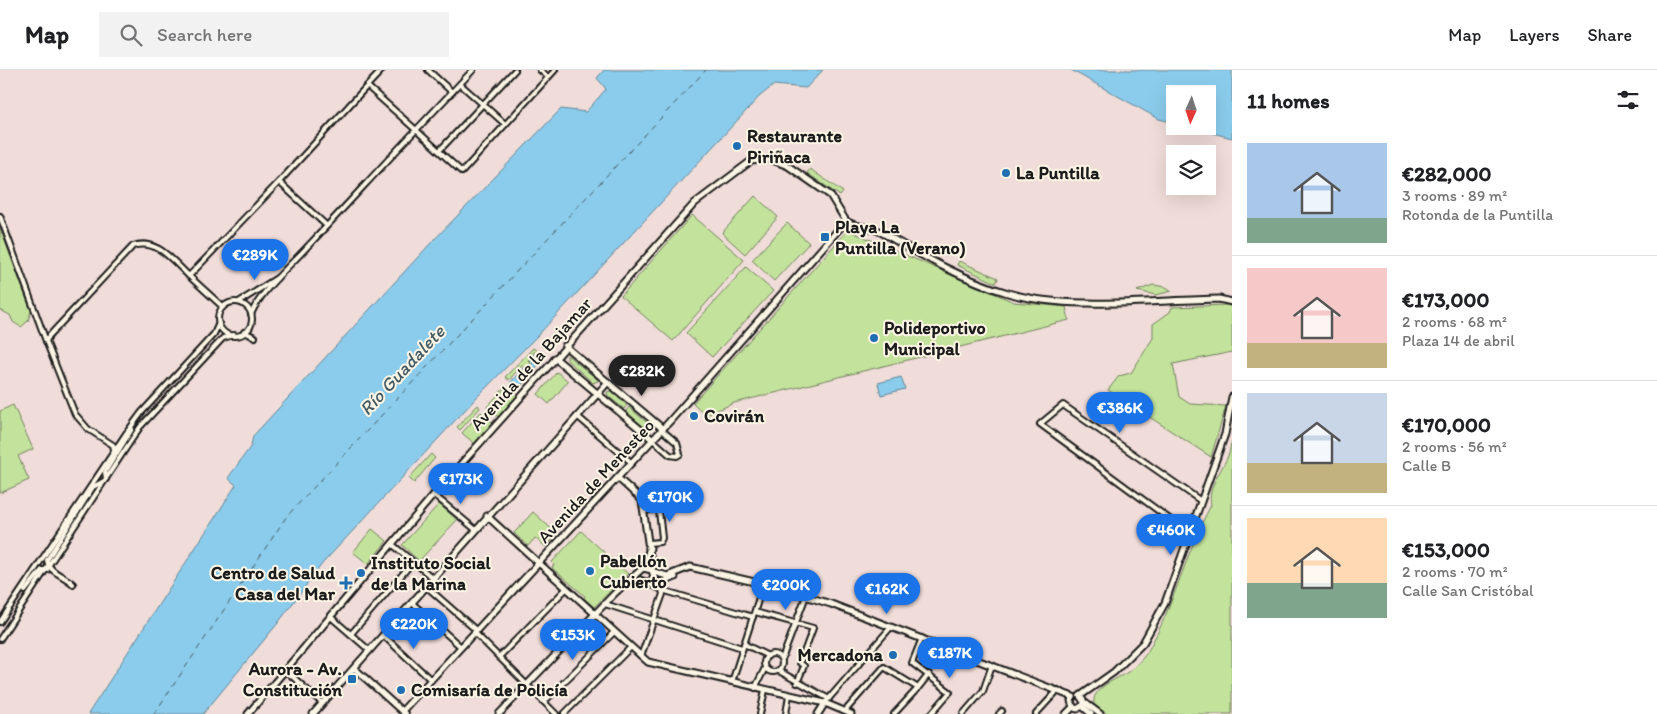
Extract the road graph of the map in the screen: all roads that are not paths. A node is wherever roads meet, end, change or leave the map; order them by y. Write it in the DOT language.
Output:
graph roads {
  1 [pos="382,70"];
  2 [pos="428,70"];
  3 [pos="473,70"];
  4 [pos="515,70"];
  5 [pos="540,70"];
  6 [pos="555,70"];
  7 [pos="548,77"];
  8 [pos="460,84"];
  9 [pos="367,86"];
  10 [pos="452,92"];
  11 [pos="483,104"];
  12 [pos="505,124"];
  13 [pos="416,130"];
  14 [pos="439,151"];
  15 [pos="279,182"];
  16 [pos="0,216"];
  17 [pos="846,221"];
  18 [pos="327,226"];
  19 [pos="281,275"];
  20 [pos="189,276"];
  21 [pos="238,302"];
  22 [pos="1232,302"];
  23 [pos="223,307"];
  24 [pos="251,314"];
  25 [pos="219,324"];
  26 [pos="249,327"];
  27 [pos="244,332"];
  28 [pos="234,335"];
  29 [pos="46,341"];
  30 [pos="566,346"];
  31 [pos="555,358"];
  32 [pos="608,382"];
  33 [pos="598,393"];
  34 [pos="1232,398"];
  35 [pos="142,412"];
  36 [pos="578,416"];
  37 [pos="662,430"];
  38 [pos="1225,434"];
  39 [pos="1232,437"];
  40 [pos="653,440"];
  41 [pos="114,450"];
  42 [pos="632,463"];
  43 [pos="618,478"];
  44 [pos="105,480"];
  45 [pos="434,495"];
  46 [pos="1201,501"];
  47 [pos="644,510"];
  48 [pos="487,516"];
  49 [pos="476,530"];
  50 [pos="1190,534"];
  51 [pos="393,545"];
  52 [pos="649,546"];
  53 [pos="413,562"];
  54 [pos="539,564"];
  55 [pos="690,567"];
  56 [pos="48,568"];
  57 [pos="643,568"];
  58 [pos="653,571"];
  59 [pos="639,573"];
  60 [pos="434,579"];
  61 [pos="640,580"];
  62 [pos="649,583"];
  63 [pos="627,584"];
  64 [pos="763,585"];
  65 [pos="426,586"];
  66 [pos="566,589"];
  67 [pos="662,590"];
  68 [pos="806,596"];
  69 [pos="412,603"];
  70 [pos="606,604"];
  71 [pos="754,614"];
  72 [pos="595,615"];
  73 [pos="332,618"];
  74 [pos="653,621"];
  75 [pos="0,623"];
  76 [pos="796,623"];
  77 [pos="891,627"];
  78 [pos="476,632"];
  79 [pos="614,632"];
  80 [pos="351,634"];
  81 [pos="383,635"];
  82 [pos="922,638"];
  83 [pos="0,639"];
  84 [pos="743,646"];
  85 [pos="462,647"];
  86 [pos="631,647"];
  87 [pos="369,650"];
  88 [pos="641,656"];
  89 [pos="768,656"];
  90 [pos="499,657"];
  91 [pos="782,660"];
  92 [pos="992,665"];
  93 [pos="354,668"];
  94 [pos="765,668"];
  95 [pos="285,670"];
  96 [pos="779,671"];
  97 [pos="929,674"];
  98 [pos="431,680"];
  99 [pos="732,682"];
  100 [pos="797,682"];
  101 [pos="527,685"];
  102 [pos="755,688"];
  103 [pos="918,688"];
  104 [pos="765,690"];
  105 [pos="1058,690"];
  106 [pos="789,694"];
  107 [pos="1080,696"];
  108 [pos="1072,697"];
  109 [pos="827,701"];
  110 [pos="544,702"];
  111 [pos="322,703"];
  112 [pos="1083,704"];
  113 [pos="1073,707"];
  114 [pos="845,711"];
  115 [pos="402,713"];
  116 [pos="248,714"];
  117 [pos="313,714"];
  118 [pos="498,714"];
  119 [pos="556,714"];
  120 [pos="564,714"];
  121 [pos="760,714"];
  122 [pos="786,714"];
  123 [pos="818,714"];
  124 [pos="850,714"];
  125 [pos="894,714"];
  126 [pos="930,714"];
  127 [pos="963,714"];
  128 [pos="1036,714"];
  129 [pos="1066,714"];
  130 [pos="1091,714"];
  131 [pos="1100,714"];
  1 -- 9 [label="street"];
  2 -- 10 [label="street"];
  3 -- 8 [label="street"];
  4 -- 11 [label="street"];
  5 -- 7 [label="street"];
  6 -- 7 [label="street"];
  7 -- 12 [label="street"];
  8 -- 10 [label="street"];
  8 -- 11 [label="street"];
  9 -- 13 [label="street"];
  9 -- 15 [label="street"];
  10 -- 13 [label="street"];
  11 -- 12 [label="street"];
  11 -- 14 [label="street"];
  12 -- 14 [label="street"];
  13 -- 14 [label="street"];
  13 -- 18 [label="street"];
  15 -- 18 [label="street"];
  15 -- 20 [label="street"];
  16 -- 29 [label="street"];
  17 -- 22 [label="street"];
  17 -- 30 [label="street, Avenida de la Bajamar"];
  17 -- 37 [label="street, Avenida de Menesteo"];
  18 -- 19 [label="street"];
  19 -- 21 [label="street"];
  19 -- 24 [label="street"];
  20 -- 23 [label="street"];
  20 -- 29 [label="street"];
  21 -- 23 [label="street"];
  21 -- 24 [label="street"];
  23 -- 25 [label="street"];
  24 -- 26 [label="street"];
  25 -- 28 [label="street"];
  25 -- 35 [label="street"];
  26 -- 27 [label="street"];
  26 -- 27 [label="street"];
  27 -- 28 [label="street"];
  28 -- 44 [label="street"];
  29 -- 41 [label="street"];
  30 -- 31 [label="street, Avenida de la Bajamar"];
  30 -- 32 [label="street"];
  31 -- 33 [label="street"];
  31 -- 45 [label="street, Avenida de la Bajamar"];
  32 -- 33 [label="street"];
  32 -- 37 [label="street"];
  33 -- 36 [label="street"];
  33 -- 40 [label="street"];
  34 -- 38 [label="street"];
  35 -- 41 [label="street"];
  35 -- 44 [label="street"];
  36 -- 42 [label="street"];
  36 -- 48 [label="street"];
  37 -- 40 [label="street, Avenida de Menesteo"];
  37 -- 40 [label="street"];
  38 -- 39 [label="street"];
  38 -- 46 [label="street"];
  40 -- 42 [label="street, Avenida de Menesteo"];
  41 -- 75 [label="street"];
  42 -- 43 [label="street, Avenida de Menesteo"];
  43 -- 47 [label="street"];
  43 -- 54 [label="street, Avenida de Menesteo"];
  44 -- 56 [label="street"];
  45 -- 49 [label="street"];
  45 -- 51 [label="street, Avenida de la Bajamar"];
  46 -- 50 [label="street"];
  46 -- 50 [label="street"];
  47 -- 52 [label="street"];
  47 -- 52 [label="street"];
  48 -- 49 [label="street"];
  48 -- 54 [label="street"];
  49 -- 60 [label="street"];
  50 -- 107 [label="street"];
  51 -- 53 [label="street"];
  51 -- 73 [label="street, Avenida de la Bajamar"];
  52 -- 57 [label="street"];
  52 -- 58 [label="street"];
  53 -- 60 [label="street"];
  53 -- 80 [label="street"];
  54 -- 66 [label="street"];
  54 -- 78 [label="street, Avenida de Menesteo"];
  55 -- 58 [label="street"];
  55 -- 62 [label="street"];
  55 -- 64 [label="street"];
  56 -- 56 [label="street"];
  56 -- 75 [label="street"];
  56 -- 83 [label="street"];
  57 -- 58 [label="street"];
  57 -- 59 [label="street"];
  58 -- 62 [label="street"];
  59 -- 61 [label="street"];
  59 -- 63 [label="street"];
  60 -- 65 [label="street"];
  61 -- 62 [label="street"];
  61 -- 63 [label="street"];
  62 -- 67 [label="street"];
  63 -- 70 [label="street"];
  64 -- 68 [label="street"];
  64 -- 71 [label="street"];
  65 -- 69 [label="street"];
  65 -- 78 [label="street"];
  66 -- 72 [label="street"];
  66 -- 90 [label="street"];
  67 -- 71 [label="street"];
  67 -- 74 [label="street"];
  68 -- 76 [label="street"];
  68 -- 77 [label="street"];
  69 -- 81 [label="street"];
  69 -- 85 [label="street"];
  70 -- 72 [label="street"];
  70 -- 74 [label="street"];
  71 -- 76 [label="street"];
  71 -- 84 [label="street"];
  72 -- 79 [label="street"];
  72 -- 101 [label="street"];
  73 -- 80 [label="street"];
  73 -- 95 [label="street, Avenida de la Bajamar"];
  74 -- 84 [label="street"];
  74 -- 88 [label="street"];
  76 -- 91 [label="street"];
  76 -- 100 [label="street"];
  77 -- 82 [label="street"];
  77 -- 109 [label="street"];
  78 -- 85 [label="street, Avenida de Menesteo"];
  78 -- 90 [label="street"];
  79 -- 86 [label="street"];
  79 -- 110 [label="street"];
  80 -- 87 [label="street"];
  81 -- 87 [label="street"];
  81 -- 98 [label="street"];
  82 -- 92 [label="street"];
  82 -- 97 [label="street"];
  84 -- 89 [label="street"];
  84 -- 99 [label="street"];
  85 -- 98 [label="street, Avenida de Menesteo"];
  86 -- 88 [label="street"];
  86 -- 120 [label="street"];
  87 -- 93 [label="street"];
  88 -- 99 [label="street"];
  89 -- 91 [label="street"];
  89 -- 94 [label="street"];
  90 -- 101 [label="street"];
  91 -- 96 [label="street"];
  92 -- 105 [label="street"];
  92 -- 127 [label="street"];
  93 -- 111 [label="street"];
  93 -- 115 [label="street"];
  94 -- 96 [label="street"];
  94 -- 102 [label="street"];
  95 -- 111 [label="street"];
  95 -- 116 [label="street, Avenida de la Bajamar"];
  96 -- 100 [label="street"];
  97 -- 103 [label="street"];
  97 -- 126 [label="street"];
  98 -- 115 [label="street, Avenida de Menesteo"];
  99 -- 102 [label="street"];
  100 -- 109 [label="street"];
  101 -- 110 [label="street"];
  101 -- 118 [label="street"];
  102 -- 104 [label="street"];
  103 -- 114 [label="street"];
  103 -- 125 [label="street"];
  104 -- 106 [label="street"];
  104 -- 121 [label="street"];
  105 -- 108 [label="street"];
  105 -- 128 [label="street"];
  106 -- 109 [label="street"];
  106 -- 122 [label="street"];
  107 -- 108 [label="street"];
  107 -- 112 [label="street"];
  108 -- 113 [label="street"];
  109 -- 114 [label="street"];
  109 -- 123 [label="street"];
  110 -- 119 [label="street"];
  111 -- 117 [label="street"];
  112 -- 113 [label="street"];
  112 -- 130 [label="street"];
  112 -- 131 [label="street"];
  113 -- 129 [label="street"];
  114 -- 124 [label="street"];
}
